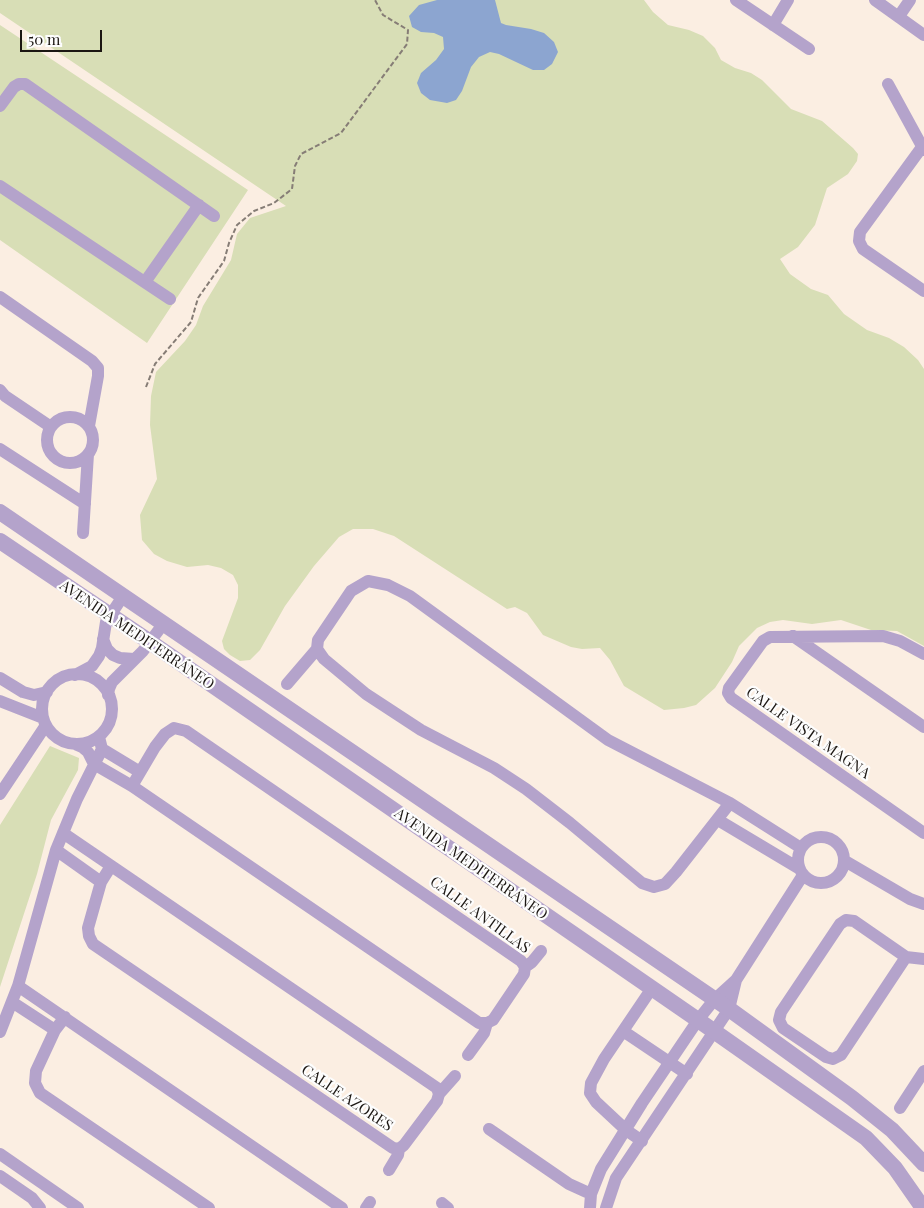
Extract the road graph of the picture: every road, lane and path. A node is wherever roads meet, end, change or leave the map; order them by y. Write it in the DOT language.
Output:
graph roads {
  1 [pos="375,0"];
  2 [pos="736,0"];
  3 [pos="788,0"];
  4 [pos="875,0"];
  5 [pos="910,0"];
  6 [pos="899,16"];
  7 [pos="773,25"];
  8 [pos="924,35"];
  9 [pos="809,49"];
  10 [pos="888,84"];
  11 [pos="0,106"];
  12 [pos="923,149"];
  13 [pos="0,186"];
  14 [pos="199,205"];
  15 [pos="214,216"];
  16 [pos="145,282"];
  17 [pos="924,291"];
  18 [pos="0,297"];
  19 [pos="170,299"];
  20 [pos="146,387"];
  21 [pos="0,390"];
  22 [pos="89,426"];
  23 [pos="51,427"];
  24 [pos="0,449"];
  25 [pos="88,454"];
  26 [pos="85,504"];
  27 [pos="0,512"];
  28 [pos="83,533"];
  29 [pos="0,541"];
  30 [pos="123,596"];
  31 [pos="109,615"];
  32 [pos="164,623"];
  33 [pos="793,636"];
  34 [pos="103,639"];
  35 [pos="150,642"];
  36 [pos="317,649"];
  37 [pos="924,654"];
  38 [pos="134,659"];
  39 [pos="75,675"];
  40 [pos="5,682"];
  41 [pos="287,684"];
  42 [pos="47,692"];
  43 [pos="108,695"];
  44 [pos="0,701"];
  45 [pos="45,721"];
  46 [pos="924,727"];
  47 [pos="100,743"];
  48 [pos="75,744"];
  49 [pos="94,764"];
  50 [pos="140,772"];
  51 [pos="132,786"];
  52 [pos="0,794"];
  53 [pos="730,803"];
  54 [pos="718,820"];
  55 [pos="63,833"];
  56 [pos="924,834"];
  57 [pos="801,848"];
  58 [pos="56,850"];
  59 [pos="845,861"];
  60 [pos="111,866"];
  61 [pos="802,872"];
  62 [pos="102,882"];
  63 [pos="924,904"];
  64 [pos="541,951"];
  65 [pos="906,957"];
  66 [pos="924,959"];
  67 [pos="525,967"];
  68 [pos="736,980"];
  69 [pos="18,986"];
  70 [pos="652,988"];
  71 [pos="714,1000"];
  72 [pos="12,1002"];
  73 [pos="729,1009"];
  74 [pos="64,1017"];
  75 [pos="698,1020"];
  76 [pos="487,1024"];
  77 [pos="55,1030"];
  78 [pos="623,1031"];
  79 [pos="0,1032"];
  80 [pos="714,1032"];
  81 [pos="468,1055"];
  82 [pos="670,1062"];
  83 [pos="924,1071"];
  84 [pos="687,1074"];
  85 [pos="455,1076"];
  86 [pos="919,1089"];
  87 [pos="439,1094"];
  88 [pos="642,1103"];
  89 [pos="900,1108"];
  90 [pos="660,1115"];
  91 [pos="489,1129"];
  92 [pos="626,1130"];
  93 [pos="642,1141"];
  94 [pos="399,1149"];
  95 [pos="0,1154"];
  96 [pos="924,1164"];
  97 [pos="389,1170"];
  98 [pos="0,1176"];
  99 [pos="43,1183"];
  100 [pos="591,1194"];
  101 [pos="36,1203"];
  102 [pos="78,1208"];
  103 [pos="209,1208"];
  104 [pos="342,1208"];
  105 [pos="590,1208"];
  106 [pos="606,1208"];
  107 [pos="922,1208"];
  1 -- 20 [label="path"];
  2 -- 7 [label="street"];
  3 -- 7 [label="street"];
  4 -- 6 [label="street"];
  5 -- 6 [label="street"];
  6 -- 8 [label="street"];
  7 -- 9 [label="street"];
  10 -- 12 [label="street"];
  11 -- 14 [label="street"];
  12 -- 17 [label="street"];
  13 -- 16 [label="street"];
  14 -- 15 [label="street"];
  14 -- 16 [label="street"];
  16 -- 19 [label="street"];
  18 -- 22 [label="street"];
  21 -- 23 [label="street"];
  22 -- 23 [label="street"];
  22 -- 25 [label="street"];
  23 -- 25 [label="street"];
  24 -- 26 [label="street"];
  25 -- 26 [label="street"];
  26 -- 28 [label="street"];
  27 -- 30 [label="street, AVENIDA MEDITERRÁNEO"];
  29 -- 31 [label="street, AVENIDA MEDITERRÁNEO"];
  30 -- 31 [label="street"];
  30 -- 32 [label="street, AVENIDA MEDITERRÁNEO"];
  31 -- 34 [label="street"];
  31 -- 35 [label="street, AVENIDA MEDITERRÁNEO"];
  32 -- 35 [label="street"];
  32 -- 71 [label="street, AVENIDA MEDITERRÁNEO"];
  33 -- 37 [label="street, CALLE VISTA MAGNA"];
  33 -- 46 [label="street"];
  33 -- 56 [label="street, CALLE VISTA MAGNA"];
  34 -- 38 [label="street"];
  34 -- 39 [label="street"];
  35 -- 38 [label="street"];
  35 -- 70 [label="street, AVENIDA MEDITERRÁNEO"];
  36 -- 41 [label="street"];
  36 -- 53 [label="street"];
  36 -- 54 [label="street"];
  38 -- 43 [label="street"];
  39 -- 42 [label="street"];
  39 -- 43 [label="street"];
  40 -- 42 [label="street"];
  40 -- 44 [label="street"];
  42 -- 45 [label="street"];
  43 -- 47 [label="street"];
  44 -- 45 [label="street"];
  45 -- 48 [label="street"];
  45 -- 52 [label="street"];
  47 -- 48 [label="street"];
  47 -- 49 [label="street"];
  47 -- 50 [label="street"];
  48 -- 49 [label="street"];
  49 -- 51 [label="street"];
  49 -- 55 [label="street"];
  50 -- 51 [label="street, CALLE ANTILLAS"];
  50 -- 67 [label="street, CALLE ANTILLAS"];
  51 -- 76 [label="street"];
  53 -- 54 [label="street"];
  53 -- 57 [label="street"];
  54 -- 61 [label="street"];
  55 -- 58 [label="street"];
  55 -- 60 [label="street"];
  57 -- 59 [label="street"];
  57 -- 61 [label="street"];
  58 -- 62 [label="street"];
  58 -- 69 [label="street"];
  59 -- 61 [label="street"];
  59 -- 63 [label="street"];
  60 -- 62 [label="street, CALLE AZORES"];
  60 -- 87 [label="street"];
  61 -- 68 [label="street"];
  62 -- 94 [label="street, CALLE AZORES"];
  64 -- 67 [label="street"];
  65 -- 65 [label="street"];
  65 -- 66 [label="street"];
  67 -- 76 [label="street, CALLE ANTILLAS"];
  68 -- 71 [label="street"];
  68 -- 73 [label="street"];
  69 -- 72 [label="street"];
  69 -- 74 [label="street"];
  70 -- 75 [label="street, AVENIDA MEDITERRÁNEO"];
  70 -- 78 [label="street"];
  71 -- 73 [label="street, AVENIDA MEDITERRÁNEO"];
  71 -- 75 [label="street"];
  72 -- 77 [label="street"];
  72 -- 79 [label="street"];
  73 -- 80 [label="street"];
  73 -- 96 [label="street, AVENIDA MEDITERRÁNEO"];
  74 -- 77 [label="street"];
  74 -- 104 [label="street"];
  75 -- 80 [label="street, AVENIDA MEDITERRÁNEO"];
  75 -- 82 [label="street"];
  76 -- 81 [label="street, CALLE ANTILLAS"];
  77 -- 103 [label="street"];
  78 -- 82 [label="street"];
  78 -- 92 [label="street"];
  80 -- 84 [label="street"];
  80 -- 107 [label="street, AVENIDA MEDITERRÁNEO"];
  82 -- 84 [label="street"];
  82 -- 88 [label="street"];
  83 -- 86 [label="street"];
  84 -- 90 [label="street"];
  85 -- 87 [label="street, CALLE AZORES"];
  86 -- 89 [label="street"];
  87 -- 94 [label="street, CALLE AZORES"];
  88 -- 90 [label="street"];
  88 -- 92 [label="street"];
  90 -- 93 [label="street"];
  91 -- 100 [label="street"];
  92 -- 93 [label="street"];
  92 -- 100 [label="street"];
  93 -- 106 [label="street"];
  94 -- 97 [label="street"];
  95 -- 99 [label="street"];
  98 -- 101 [label="street"];
  99 -- 101 [label="street"];
  99 -- 102 [label="street"];
  100 -- 105 [label="street"];
}
